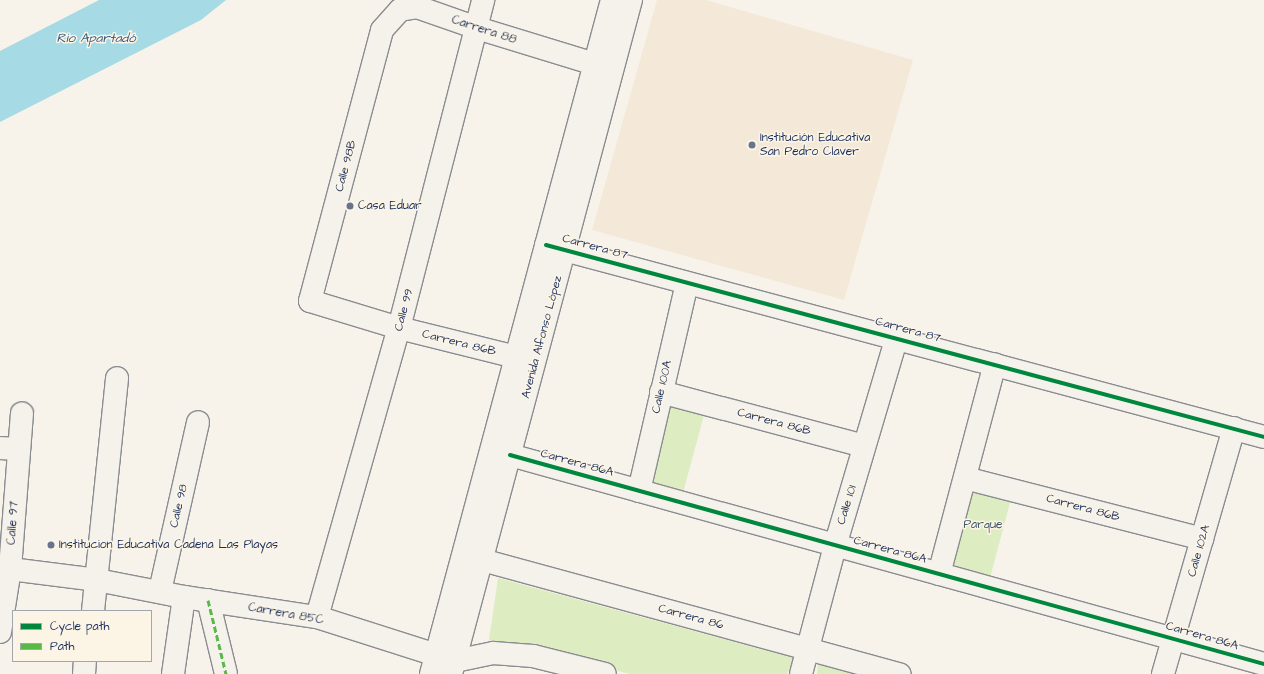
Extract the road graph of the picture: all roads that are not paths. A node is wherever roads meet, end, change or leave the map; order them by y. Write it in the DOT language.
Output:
graph roads {
  1 [pos="483,0"];
  2 [pos="612,0"];
  3 [pos="631,0"];
  4 [pos="477,28"];
  5 [pos="382,30"];
  6 [pos="595,64"];
  7 [pos="556,247"];
  8 [pos="686,283"];
  9 [pos="310,301"];
  10 [pos="399,328"];
  11 [pos="897,337"];
  12 [pos="516,358"];
  13 [pos="995,364"];
  14 [pos="117,378"];
  15 [pos="660,392"];
  16 [pos="22,413"];
  17 [pos="198,422"];
  18 [pos="1234,428"];
  19 [pos="1264,437"];
  20 [pos="864,446"];
  21 [pos="9,448"];
  22 [pos="510,455"];
  23 [pos="965,478"];
  24 [pos="639,491"];
  25 [pos="1202,539"];
  26 [pos="835,546"];
  27 [pos="482,560"];
  28 [pos="10,569"];
  29 [pos="939,574"];
  30 [pos="97,580"];
  31 [pos="160,591"];
  32 [pos="184,597"];
  33 [pos="208,600"];
  34 [pos="93,610"];
  35 [pos="317,617"];
  36 [pos="0,632"];
  37 [pos="1173,638"];
  38 [pos="807,648"];
  39 [pos="86,662"];
  40 [pos="1264,664"];
  41 [pos="443,666"];
  42 [pos="84,674"];
  43 [pos="173,674"];
  44 [pos="226,674"];
  45 [pos="605,674"];
  46 [pos="801,674"];
  47 [pos="900,674"];
  48 [pos="1163,674"];
  1 -- 4 [label="street, Calle 99"];
  2 -- 6 [label="street, Avenida Alfonso López"];
  3 -- 7 [label="street, Avenida Alfonso López"];
  4 -- 5 [label="street, Carrera 88"];
  4 -- 6 [label="street, Carrera 88"];
  4 -- 10 [label="street, Calle 99"];
  5 -- 9 [label="street, Calle 98B"];
  6 -- 7 [label="street, Avenida Alfonso López"];
  7 -- 8 [label="street, Carrera 87"];
  7 -- 12 [label="street, Avenida Alfonso López"];
  7 -- 22 [label="street, Avenida Alfonso López"];
  8 -- 11 [label="street, Carrera 87"];
  8 -- 15 [label="street, Calle 100A"];
  9 -- 10 [label="street, Carrera 86B"];
  10 -- 12 [label="street, Carrera 86B"];
  10 -- 35 [label="street, Calle 99"];
  11 -- 13 [label="street, Carrera 87"];
  11 -- 20 [label="street, Calle 101"];
  12 -- 41 [label="street, Avenida Alfonso López"];
  13 -- 18 [label="street, Carrera 87"];
  13 -- 23 [label="street"];
  14 -- 30 [label="street"];
  15 -- 20 [label="street, Carrera 86B"];
  15 -- 24 [label="street, Calle 100A"];
  16 -- 21 [label="street, Calle 97"];
  17 -- 31 [label="street, Calle 98"];
  18 -- 19 [label="street, Carrera 87"];
  18 -- 25 [label="street, Calle 102A"];
  20 -- 26 [label="street, Calle 101"];
  21 -- 28 [label="street, Calle 97"];
  22 -- 24 [label="street, Carrera 86A"];
  22 -- 27 [label="street, Avenida Alfonso López"];
  23 -- 25 [label="street, Carrera 86B"];
  23 -- 29 [label="street"];
  24 -- 26 [label="street, Carrera 86A"];
  25 -- 37 [label="street, Calle 102A"];
  26 -- 29 [label="street, Carrera 86A"];
  26 -- 38 [label="street, Calle 101"];
  27 -- 38 [label="street, Carrera 86"];
  27 -- 41 [label="street, Avenida Alfonso López"];
  28 -- 30 [label="street, Carrera 85C"];
  28 -- 36 [label="street, Calle 97"];
  29 -- 37 [label="street, Carrera 86A"];
  30 -- 31 [label="street, Carrera 85C"];
  30 -- 34 [label="street"];
  31 -- 32 [label="street, Carrera 85C"];
  32 -- 33 [label="street, Carrera 85C"];
  32 -- 43 [label="street"];
  33 -- 35 [label="street, Carrera 85C"];
  33 -- 44 [label="street"];
  35 -- 41 [label="street, Carrera 85C"];
  37 -- 40 [label="street, Carrera 86A"];
  37 -- 48 [label="street, Calle 102A"];
  38 -- 46 [label="street, Calle 101"];
  38 -- 47 [label="street, Carrera 86"];
  39 -- 42 [label="street"];
  41 -- 45 [label="street"];
}
